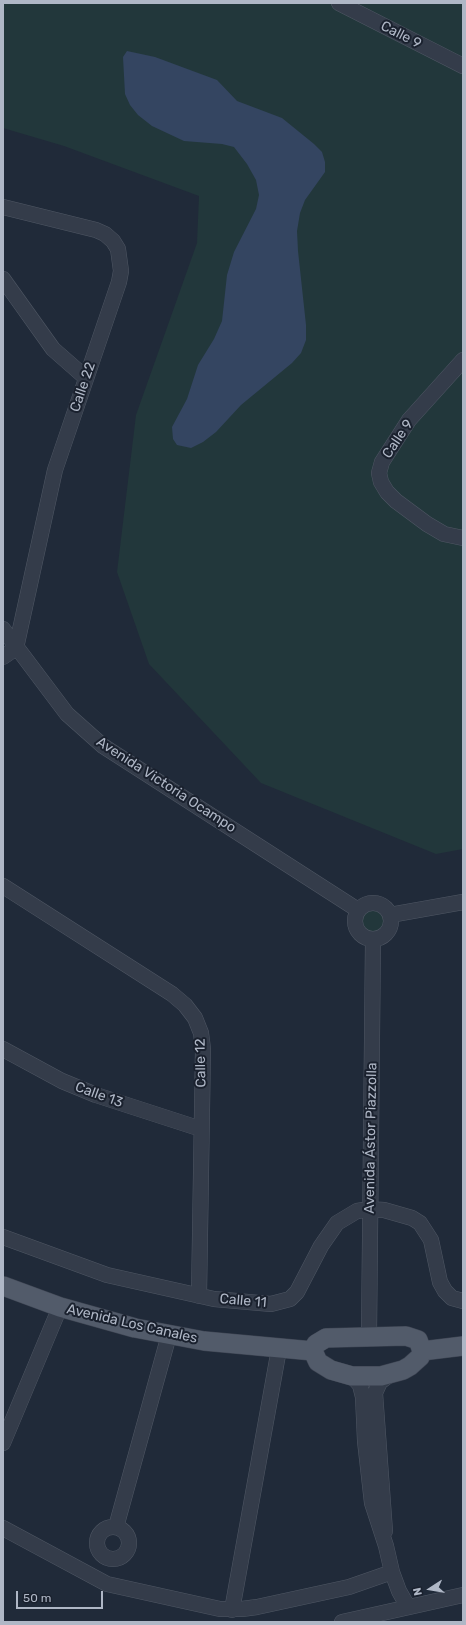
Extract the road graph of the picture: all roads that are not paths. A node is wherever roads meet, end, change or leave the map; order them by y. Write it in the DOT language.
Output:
graph roads {
  1 [pos="339,3"];
  2 [pos="463,66"];
  3 [pos="3,206"];
  4 [pos="3,280"];
  5 [pos="463,360"];
  6 [pos="86,378"];
  7 [pos="463,538"];
  8 [pos="3,629"];
  9 [pos="16,648"];
  10 [pos="3,658"];
  11 [pos="3,886"];
  12 [pos="463,902"];
  13 [pos="358,910"];
  14 [pos="390,915"];
  15 [pos="373,939"];
  16 [pos="3,1049"];
  17 [pos="201,1129"];
  18 [pos="370,1209"];
  19 [pos="3,1237"];
  20 [pos="3,1286"];
  21 [pos="199,1296"];
  22 [pos="463,1301"];
  23 [pos="60,1307"];
  24 [pos="170,1335"];
  25 [pos="368,1336"];
  26 [pos="463,1346"];
  27 [pos="279,1349"];
  28 [pos="313,1351"];
  29 [pos="422,1351"];
  30 [pos="392,1373"];
  31 [pos="352,1376"];
  32 [pos="3,1443"];
  33 [pos="116,1527"];
  34 [pos="3,1528"];
  35 [pos="386,1546"];
  36 [pos="392,1572"];
  37 [pos="463,1595"];
  38 [pos="408,1608"];
  39 [pos="232,1610"];
  40 [pos="342,1622"];
  1 -- 2 [label="street, Calle 9"];
  3 -- 6 [label="street, Calle 22"];
  4 -- 6 [label="street"];
  5 -- 7 [label="street, Calle 9"];
  6 -- 9 [label="street, Calle 22"];
  8 -- 9 [label="street, Avenida Victoria Ocampo"];
  9 -- 10 [label="street"];
  9 -- 13 [label="street, Avenida Victoria Ocampo"];
  11 -- 17 [label="street, Calle 12"];
  12 -- 14 [label="street"];
  13 -- 14 [label="street"];
  13 -- 15 [label="street"];
  14 -- 15 [label="street"];
  15 -- 18 [label="street, Avenida Ástor Piazzolla"];
  16 -- 17 [label="street, Calle 13"];
  17 -- 21 [label="street, Calle 12"];
  18 -- 21 [label="street, Calle 11"];
  18 -- 22 [label="street, Calle 11"];
  18 -- 25 [label="street, Avenida Ástor Piazzolla"];
  19 -- 21 [label="street, Calle 11"];
  20 -- 23 [label="main road, Avenida Los Canales"];
  23 -- 24 [label="main road, Avenida Los Canales"];
  23 -- 32 [label="street"];
  24 -- 27 [label="main road, Avenida Los Canales"];
  24 -- 33 [label="street"];
  25 -- 28 [label="main road"];
  25 -- 29 [label="main road"];
  26 -- 29 [label="main road"];
  27 -- 28 [label="main road, Avenida Los Canales"];
  27 -- 39 [label="street"];
  28 -- 31 [label="main road"];
  29 -- 30 [label="main road"];
  30 -- 31 [label="main road"];
  30 -- 35 [label="street"];
  31 -- 35 [label="street"];
  34 -- 39 [label="street"];
  35 -- 36 [label="street"];
  36 -- 38 [label="street"];
  36 -- 39 [label="street"];
  37 -- 38 [label="street"];
  38 -- 40 [label="street"];
}
